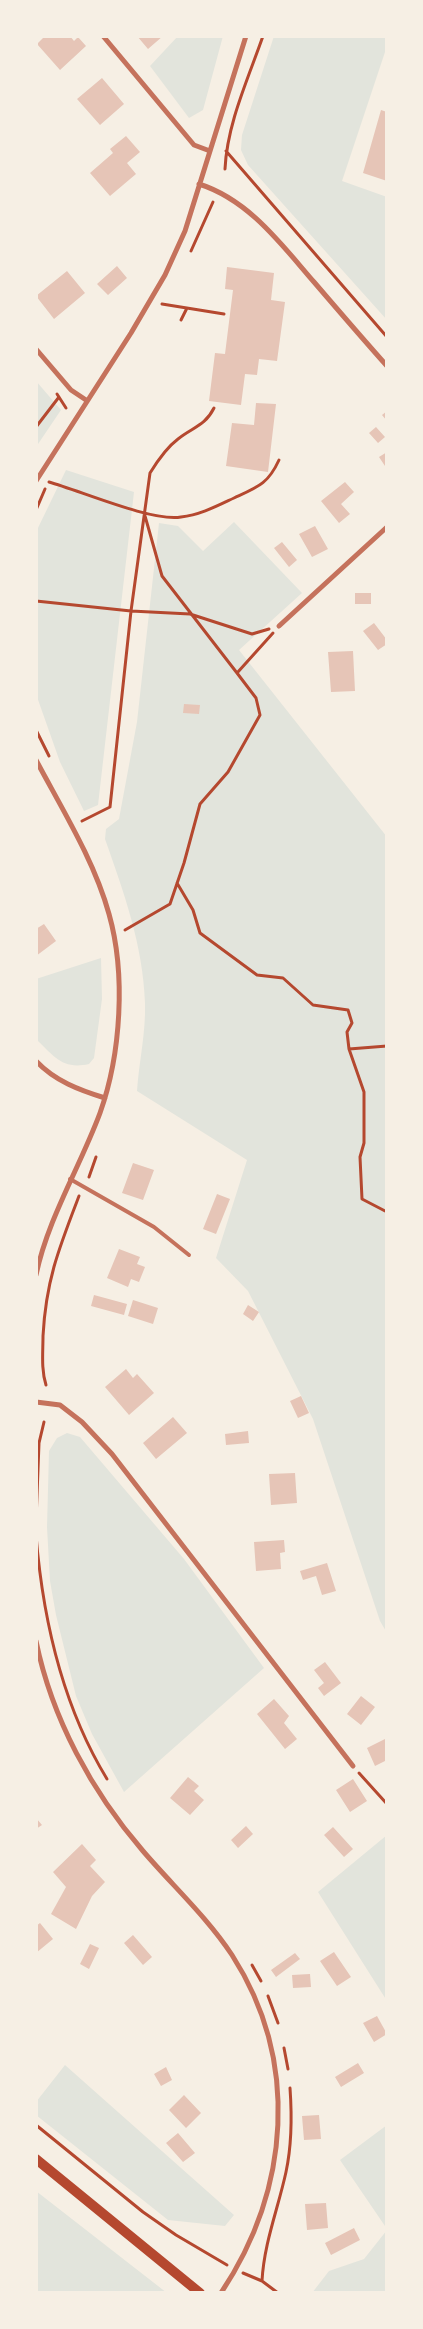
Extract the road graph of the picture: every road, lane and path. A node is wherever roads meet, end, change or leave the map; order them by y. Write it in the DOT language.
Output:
graph roads {
  1 [pos="103,36"];
  2 [pos="246,36"];
  3 [pos="263,36"];
  4 [pos="210,151"];
  5 [pos="226,151"];
  6 [pos="225,169"];
  7 [pos="200,184"];
  8 [pos="162,304"];
  9 [pos="187,308"];
  10 [pos="224,314"];
  11 [pos="181,320"];
  12 [pos="387,337"];
  13 [pos="36,349"];
  14 [pos="387,366"];
  15 [pos="59,398"];
  16 [pos="86,400"];
  17 [pos="214,408"];
  18 [pos="36,427"];
  19 [pos="279,460"];
  20 [pos="36,481"];
  21 [pos="48,482"];
  22 [pos="144,513"];
  23 [pos="387,527"];
  24 [pos="36,600"];
  25 [pos="131,611"];
  26 [pos="190,614"];
  27 [pos="278,626"];
  28 [pos="237,673"];
  29 [pos="36,730"];
  30 [pos="36,760"];
  31 [pos="52,764"];
  32 [pos="78,813"];
  33 [pos="82,821"];
  34 [pos="86,828"];
  35 [pos="177,883"];
  36 [pos="122,921"];
  37 [pos="125,930"];
  38 [pos="126,939"];
  39 [pos="386,1047"];
  40 [pos="349,1049"];
  41 [pos="36,1061"];
  42 [pos="105,1098"];
  43 [pos="98,1153"];
  44 [pos="70,1179"];
  45 [pos="84,1186"];
  46 [pos="387,1212"];
  47 [pos="189,1255"];
  48 [pos="36,1275"];
  49 [pos="46,1386"];
  50 [pos="36,1402"];
  51 [pos="44,1422"];
  52 [pos="37,1498"];
  53 [pos="36,1521"];
  54 [pos="36,1641"];
  55 [pos="353,1766"];
  56 [pos="387,1804"];
  57 [pos="36,2125"];
  58 [pos="36,2159"];
  59 [pos="214,2257"];
  60 [pos="262,2281"];
  61 [pos="200,2293"];
  62 [pos="221,2293"];
  63 [pos="278,2293"];
  1 -- 4 [label="street"];
  2 -- 4 [label="street"];
  3 -- 5 [label="path"];
  4 -- 7 [label="street"];
  5 -- 6 [label="path"];
  5 -- 12 [label="path"];
  7 -- 14 [label="street"];
  7 -- 16 [label="street"];
  8 -- 9 [label="path"];
  9 -- 10 [label="path"];
  9 -- 11 [label="path"];
  13 -- 16 [label="street"];
  15 -- 18 [label="path"];
  16 -- 20 [label="street"];
  17 -- 22 [label="path"];
  19 -- 22 [label="path"];
  21 -- 22 [label="path"];
  22 -- 25 [label="path"];
  22 -- 26 [label="path"];
  23 -- 27 [label="street"];
  24 -- 25 [label="path"];
  25 -- 26 [label="path"];
  25 -- 33 [label="path"];
  26 -- 27 [label="path"];
  26 -- 28 [label="path"];
  27 -- 28 [label="path"];
  28 -- 35 [label="path"];
  29 -- 31 [label="path"];
  30 -- 42 [label="street"];
  32 -- 33 [label="path"];
  33 -- 34 [label="path"];
  35 -- 37 [label="path"];
  35 -- 40 [label="path"];
  36 -- 37 [label="path"];
  37 -- 38 [label="path"];
  39 -- 40 [label="path"];
  40 -- 46 [label="path"];
  41 -- 42 [label="street"];
  42 -- 44 [label="street"];
  43 -- 45 [label="path"];
  44 -- 45 [label="lane"];
  44 -- 48 [label="street"];
  45 -- 47 [label="lane"];
  45 -- 49 [label="path"];
  50 -- 55 [label="street"];
  51 -- 52 [label="path"];
  52 -- 53 [label="path"];
  54 -- 62 [label="street"];
  55 -- 56 [label="path"];
  57 -- 59 [label="path"];
  58 -- 61 [label="main road"];
  60 -- 63 [label="path"];
}
